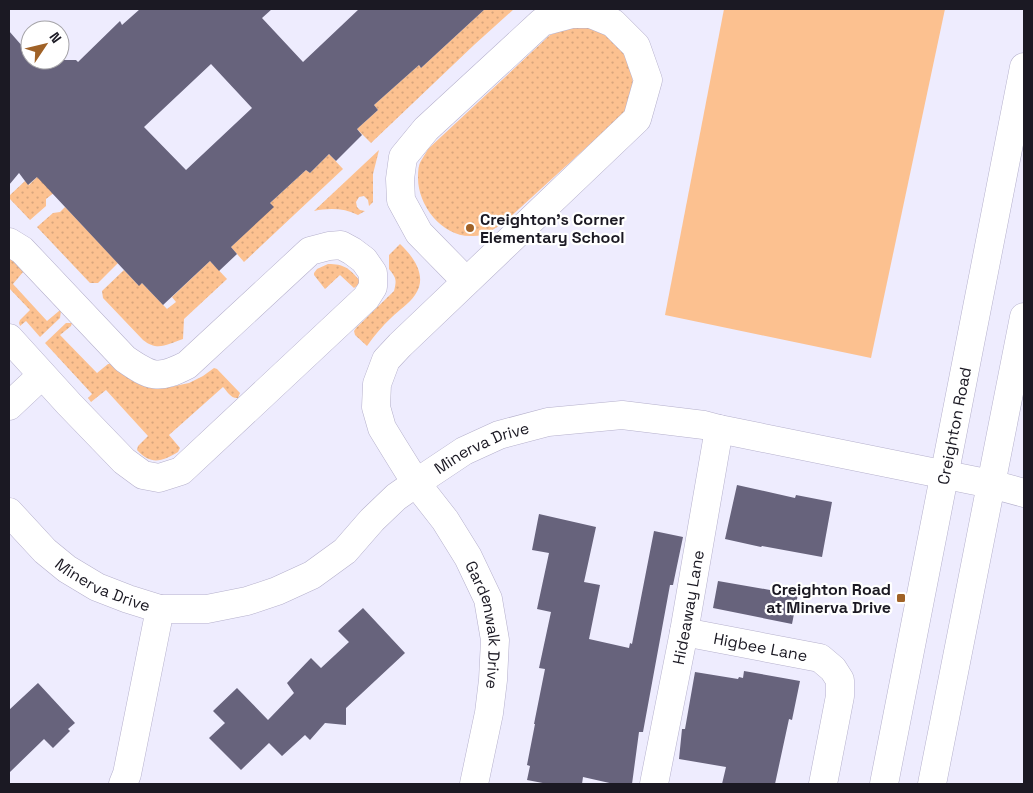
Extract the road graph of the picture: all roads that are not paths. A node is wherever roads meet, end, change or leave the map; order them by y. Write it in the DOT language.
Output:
graph roads {
  1 [pos="591,11"];
  2 [pos="1024,67"];
  3 [pos="9,242"];
  4 [pos="466,281"];
  5 [pos="1024,317"];
  6 [pos="9,338"];
  7 [pos="42,375"];
  8 [pos="9,406"];
  9 [pos="719,429"];
  10 [pos="945,475"];
  11 [pos="416,482"];
  12 [pos="991,484"];
  13 [pos="1024,492"];
  14 [pos="9,512"];
  15 [pos="160,609"];
  16 [pos="684,632"];
  17 [pos="123,784"];
  18 [pos="474,784"];
  19 [pos="654,784"];
  20 [pos="823,784"];
  21 [pos="884,784"];
  22 [pos="932,784"];
  1 -- 4 [label="street, Gardenwalk Drive"];
  1 -- 4 [label="street"];
  2 -- 10 [label="street, Creighton Road"];
  3 -- 7 [label="street"];
  4 -- 11 [label="street, Gardenwalk Drive"];
  5 -- 12 [label="street"];
  6 -- 7 [label="street"];
  7 -- 8 [label="street"];
  9 -- 10 [label="street, Minerva Drive"];
  9 -- 11 [label="street, Minerva Drive"];
  9 -- 16 [label="street, Hideaway Lane"];
  10 -- 12 [label="street, Minerva Drive"];
  10 -- 21 [label="street, Creighton Road"];
  11 -- 15 [label="street, Minerva Drive"];
  11 -- 18 [label="street, Gardenwalk Drive"];
  12 -- 13 [label="street, Minerva Drive"];
  12 -- 22 [label="street"];
  14 -- 15 [label="street, Minerva Drive"];
  15 -- 17 [label="street"];
  16 -- 19 [label="street, Hideaway Lane"];
  16 -- 20 [label="street, Higbee Lane"];
}
